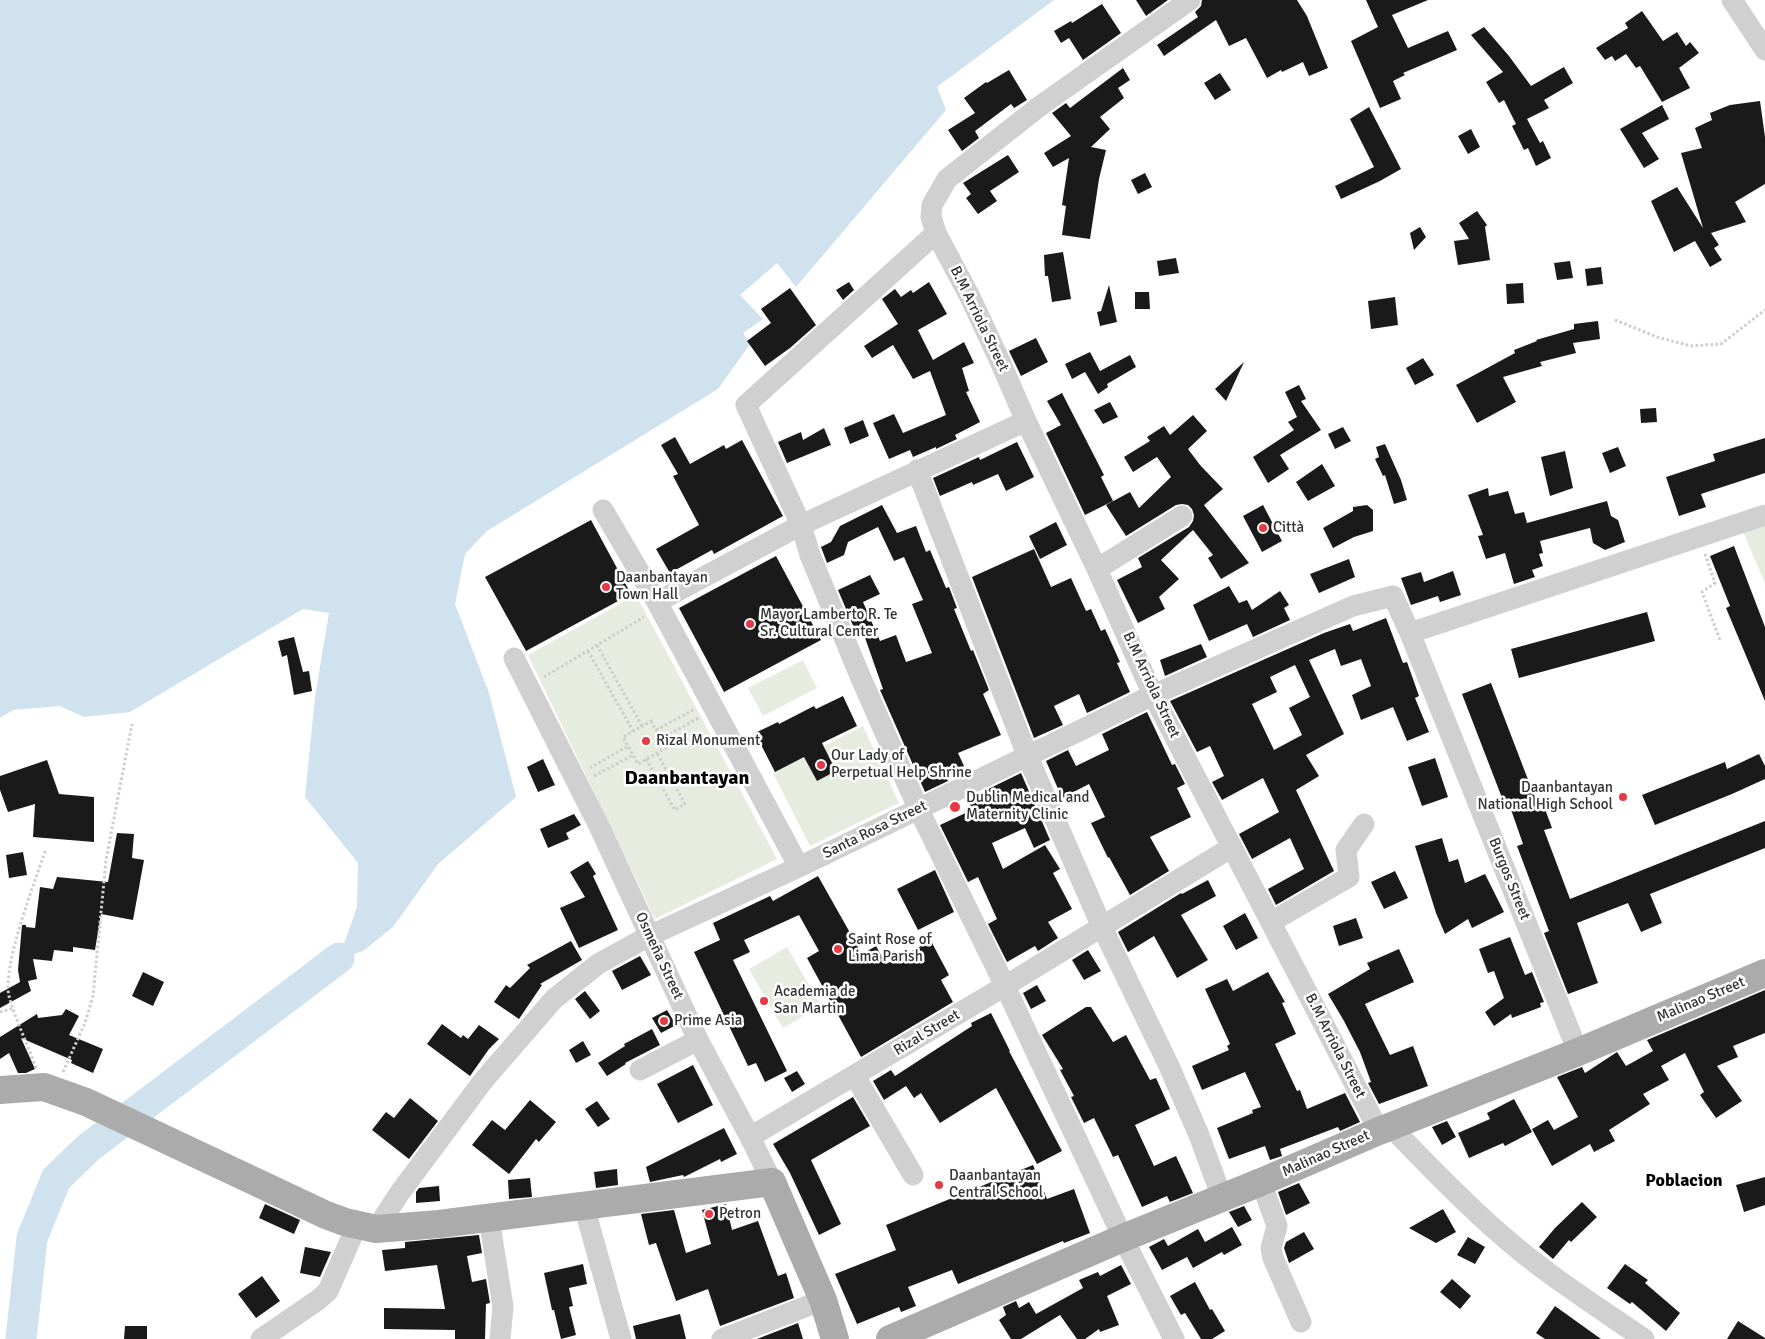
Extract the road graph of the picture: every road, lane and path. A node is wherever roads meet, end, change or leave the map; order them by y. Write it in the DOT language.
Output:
graph roads {
  1 [pos="1190,0"];
  2 [pos="1732,0"];
  3 [pos="1765,50"];
  4 [pos="936,233"];
  5 [pos="1765,310"];
  6 [pos="1615,320"];
  7 [pos="1026,420"];
  8 [pos="917,470"];
  9 [pos="603,510"];
  10 [pos="1765,514"];
  11 [pos="1182,516"];
  12 [pos="801,525"];
  13 [pos="1700,537"];
  14 [pos="1097,569"];
  15 [pos="1393,596"];
  16 [pos="656,602"];
  17 [pos="1410,633"];
  18 [pos="1720,640"];
  19 [pos="597,645"];
  20 [pos="588,650"];
  21 [pos="514,658"];
  22 [pos="528,686"];
  23 [pos="1153,695"];
  24 [pos="712,705"];
  25 [pos="132,724"];
  26 [pos="642,726"];
  27 [pos="656,730"];
  28 [pos="633,731"];
  29 [pos="661,739"];
  30 [pos="628,746"];
  31 [pos="657,753"];
  32 [pos="633,755"];
  33 [pos="1027,755"];
  34 [pos="646,759"];
  35 [pos="576,781"];
  36 [pos="918,808"];
  37 [pos="1364,824"];
  38 [pos="1232,847"];
  39 [pos="46,849"];
  40 [pos="799,867"];
  41 [pos="1271,922"];
  42 [pos="1102,926"];
  43 [pos="649,936"];
  44 [pos="1765,973"];
  45 [pos="1005,986"];
  46 [pos="14,1008"];
  47 [pos="0,1012"];
  48 [pos="698,1040"];
  49 [pos="1578,1052"];
  50 [pos="640,1070"];
  51 [pos="855,1076"];
  52 [pos="50,1088"];
  53 [pos="0,1090"];
  54 [pos="1385,1129"];
  55 [pos="750,1137"];
  56 [pos="913,1175"];
  57 [pos="772,1182"];
  58 [pos="1262,1182"];
  59 [pos="1222,1198"];
  60 [pos="584,1206"];
  61 [pos="489,1218"];
  62 [pos="367,1227"];
  63 [pos="1123,1238"];
  64 [pos="823,1300"];
  65 [pos="1301,1322"];
  66 [pos="261,1339"];
  67 [pos="500,1339"];
  68 [pos="621,1339"];
  69 [pos="722,1339"];
  70 [pos="835,1339"];
  71 [pos="890,1339"];
  72 [pos="1174,1339"];
  73 [pos="1644,1339"];
  1 -- 4 [label="street, B.M Arriola Street"];
  2 -- 3 [label="street"];
  4 -- 7 [label="street, B.M Arriola Street"];
  4 -- 12 [label="street"];
  5 -- 6 [label="path"];
  7 -- 8 [label="street"];
  7 -- 14 [label="street, B.M Arriola Street"];
  8 -- 12 [label="street"];
  8 -- 33 [label="street"];
  9 -- 16 [label="street"];
  10 -- 13 [label="street"];
  11 -- 14 [label="street"];
  12 -- 16 [label="street"];
  12 -- 36 [label="street"];
  13 -- 17 [label="street"];
  13 -- 18 [label="path"];
  14 -- 23 [label="street, B.M Arriola Street"];
  15 -- 17 [label="street, Burgos Street"];
  15 -- 23 [label="street, Santa Rosa Street"];
  16 -- 19 [label="path"];
  16 -- 24 [label="street"];
  17 -- 49 [label="street, Burgos Street"];
  19 -- 20 [label="path"];
  19 -- 26 [label="path"];
  20 -- 22 [label="path"];
  20 -- 28 [label="path"];
  21 -- 22 [label="street, Osmeña Street"];
  22 -- 35 [label="street, Osmeña Street"];
  23 -- 33 [label="street, Santa Rosa Street"];
  23 -- 38 [label="street, B.M Arriola Street"];
  24 -- 27 [label="path"];
  24 -- 29 [label="path"];
  24 -- 40 [label="street"];
  25 -- 52 [label="path"];
  26 -- 27 [label="path"];
  26 -- 28 [label="path"];
  27 -- 29 [label="path"];
  28 -- 30 [label="path"];
  29 -- 31 [label="path"];
  30 -- 32 [label="path"];
  30 -- 35 [label="path"];
  31 -- 34 [label="path"];
  31 -- 34 [label="path"];
  32 -- 34 [label="path"];
  32 -- 35 [label="path"];
  33 -- 36 [label="street, Santa Rosa Street"];
  33 -- 42 [label="street"];
  35 -- 43 [label="street, Osmeña Street"];
  36 -- 40 [label="street, Santa Rosa Street"];
  36 -- 45 [label="street"];
  37 -- 41 [label="street"];
  38 -- 41 [label="street, B.M Arriola Street"];
  38 -- 42 [label="street, Rizal Street"];
  39 -- 46 [label="path"];
  40 -- 43 [label="street, Santa Rosa Street"];
  41 -- 54 [label="street, B.M Arriola Street"];
  42 -- 45 [label="street, Rizal Street"];
  42 -- 59 [label="street"];
  43 -- 48 [label="street, Osmeña Street"];
  43 -- 62 [label="street, Santa Rosa Street"];
  44 -- 49 [label="main road, Malinao Street"];
  45 -- 51 [label="street, Rizal Street"];
  45 -- 63 [label="street"];
  46 -- 47 [label="path"];
  46 -- 52 [label="path"];
  48 -- 50 [label="street"];
  48 -- 55 [label="street, Osmeña Street"];
  49 -- 54 [label="main road, Malinao Street"];
  51 -- 55 [label="street, Rizal Street"];
  51 -- 56 [label="street"];
  52 -- 53 [label="main road"];
  52 -- 62 [label="main road"];
  54 -- 58 [label="main road, Malinao Street"];
  54 -- 73 [label="street, B.M Arriola Street"];
  55 -- 57 [label="street, Osmeña Street"];
  57 -- 60 [label="main road"];
  57 -- 64 [label="main road, Osmeña Street"];
  58 -- 59 [label="main road, Malinao Street"];
  58 -- 65 [label="street"];
  59 -- 63 [label="main road, Malinao Street"];
  60 -- 61 [label="main road"];
  60 -- 68 [label="street"];
  61 -- 62 [label="main road"];
  61 -- 67 [label="street"];
  62 -- 66 [label="street, Santa Rosa Street"];
  63 -- 71 [label="main road, Malinao Street"];
  63 -- 72 [label="street"];
  64 -- 69 [label="street"];
  64 -- 70 [label="main road, Osmeña Street"];
}
